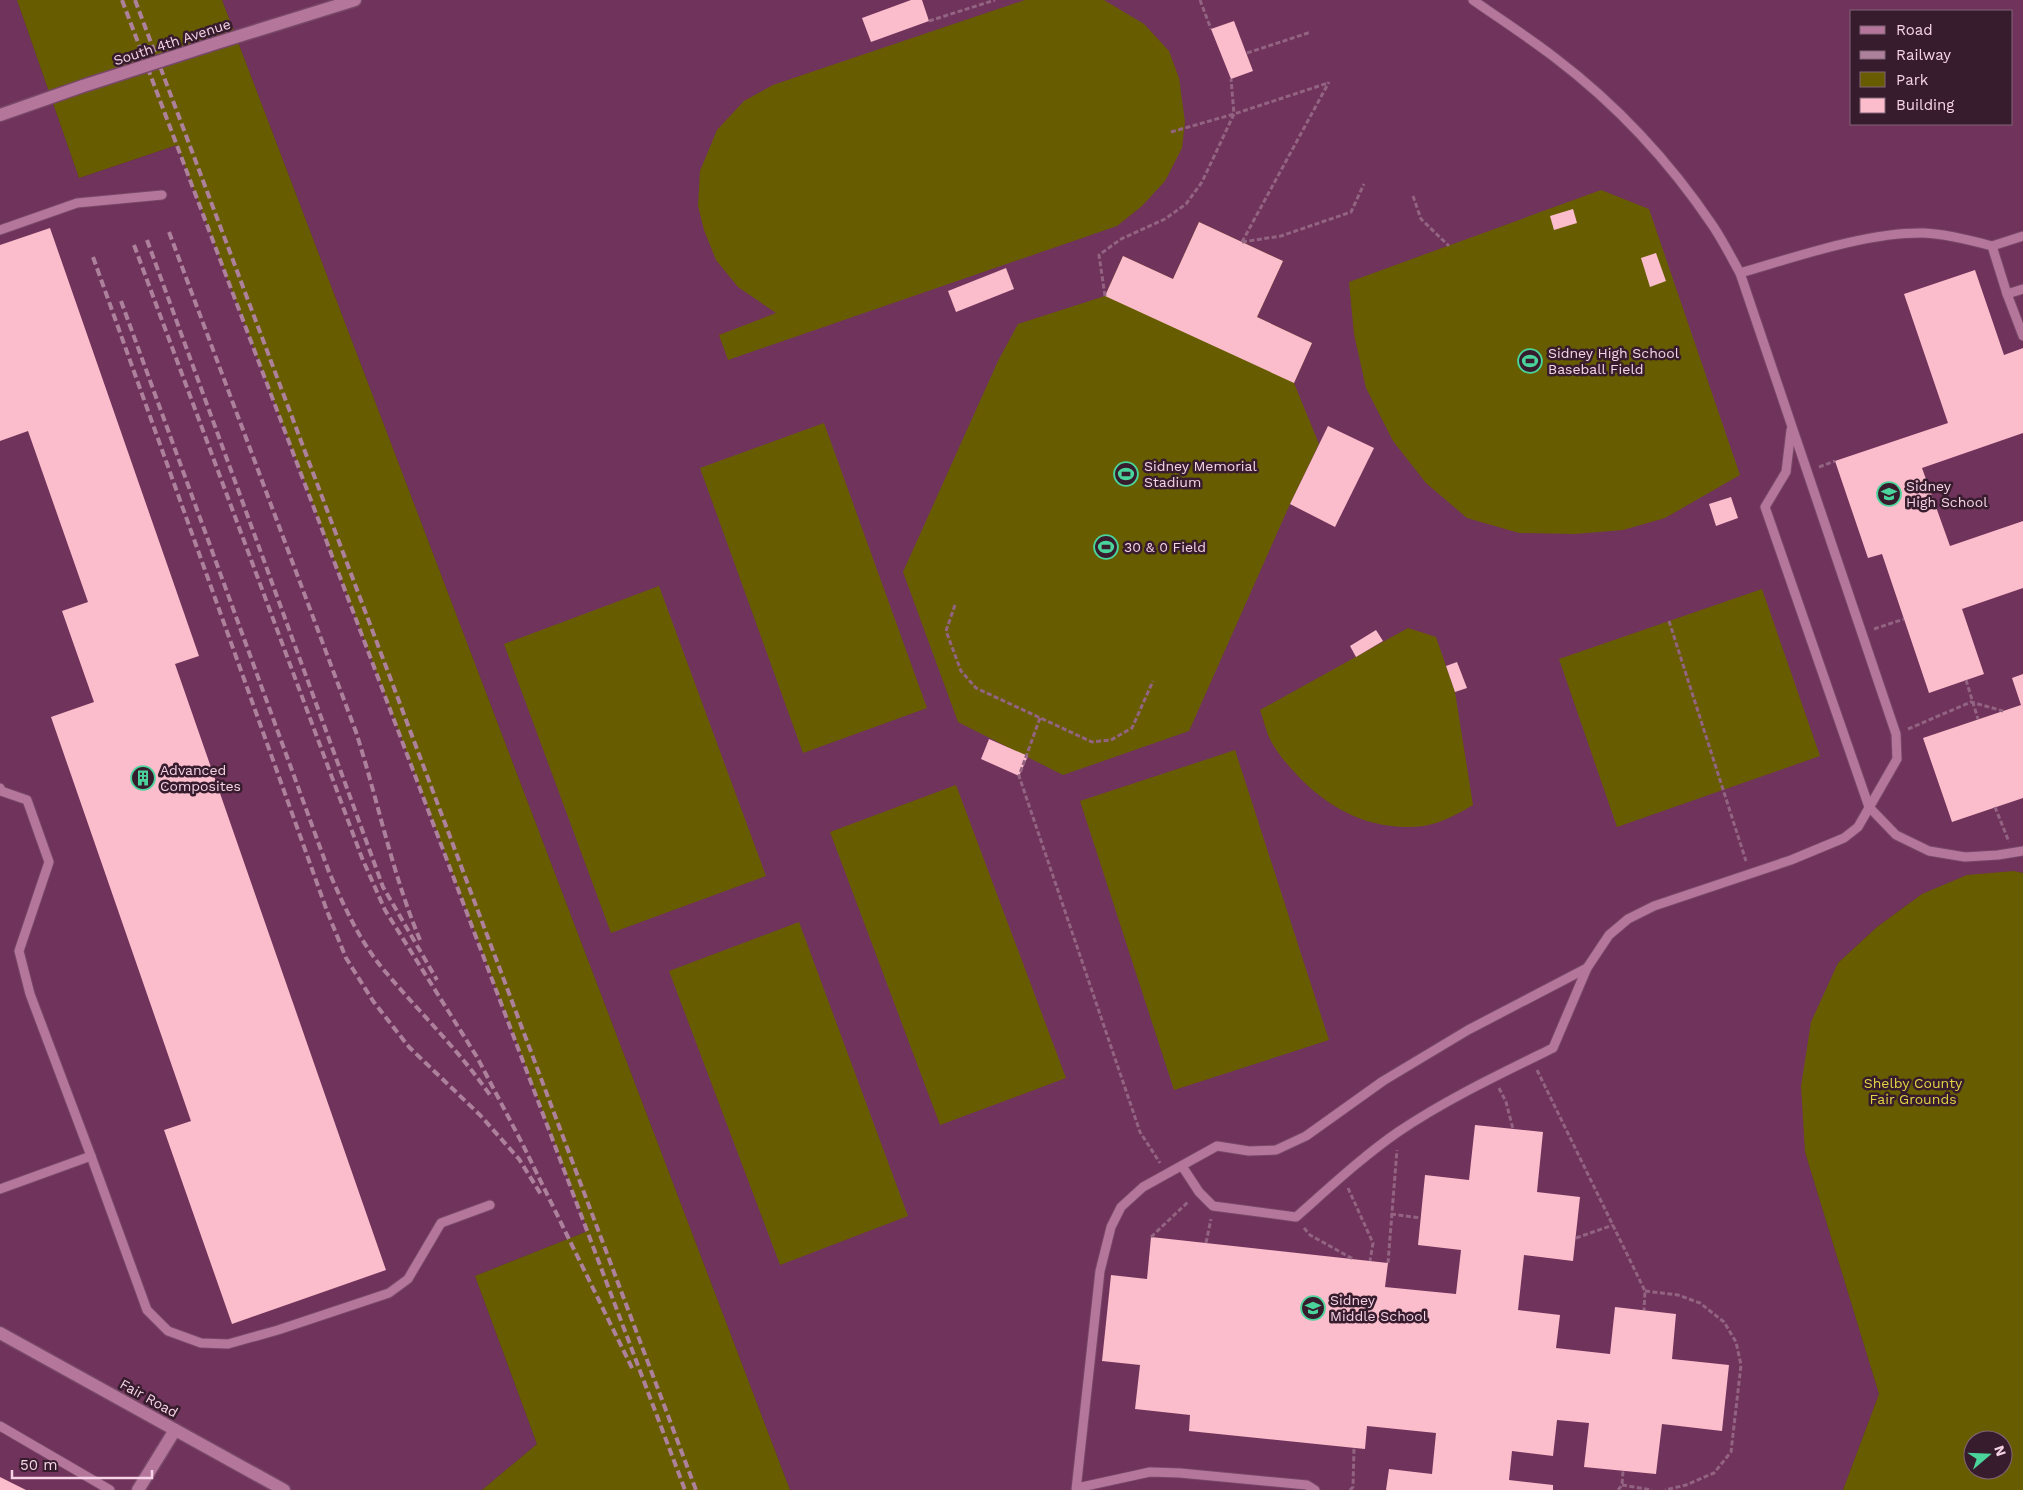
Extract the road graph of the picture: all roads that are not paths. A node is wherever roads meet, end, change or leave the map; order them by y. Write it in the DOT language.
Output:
graph roads {
  1 [pos="355,0"];
  2 [pos="1473,0"];
  3 [pos="0,115"];
  4 [pos="162,195"];
  5 [pos="0,230"];
  6 [pos="2023,236"];
  7 [pos="1992,246"];
  8 [pos="1740,273"];
  9 [pos="2023,289"];
  10 [pos="2008,294"];
  11 [pos="2023,336"];
  12 [pos="1792,427"];
  13 [pos="0,788"];
  14 [pos="1869,807"];
  15 [pos="2023,850"];
  16 [pos="1587,968"];
  17 [pos="91,1156"];
  18 [pos="1182,1166"];
  19 [pos="0,1189"];
  20 [pos="490,1205"];
  21 [pos="0,1333"];
  22 [pos="0,1426"];
  23 [pos="175,1430"];
  24 [pos="1077,1489"];
  25 [pos="110,1490"];
  26 [pos="138,1490"];
  27 [pos="284,1490"];
  28 [pos="1315,1490"];
  1 -- 3 [label="street, South 4th Avenue, bridge"];
  2 -- 8 [label="lane"];
  4 -- 5 [label="lane"];
  6 -- 7 [label="lane"];
  7 -- 8 [label="lane"];
  7 -- 10 [label="lane"];
  8 -- 12 [label="lane"];
  9 -- 10 [label="lane"];
  10 -- 11 [label="lane"];
  12 -- 14 [label="lane"];
  12 -- 14 [label="lane"];
  13 -- 17 [label="lane"];
  14 -- 15 [label="lane"];
  14 -- 16 [label="lane"];
  16 -- 18 [label="lane"];
  16 -- 18 [label="lane"];
  17 -- 19 [label="lane"];
  17 -- 20 [label="lane"];
  18 -- 24 [label="lane"];
  21 -- 23 [label="street, Fair Road"];
  22 -- 25 [label="lane"];
  23 -- 26 [label="street"];
  23 -- 27 [label="street, Fair Road"];
  24 -- 28 [label="lane"];
}
